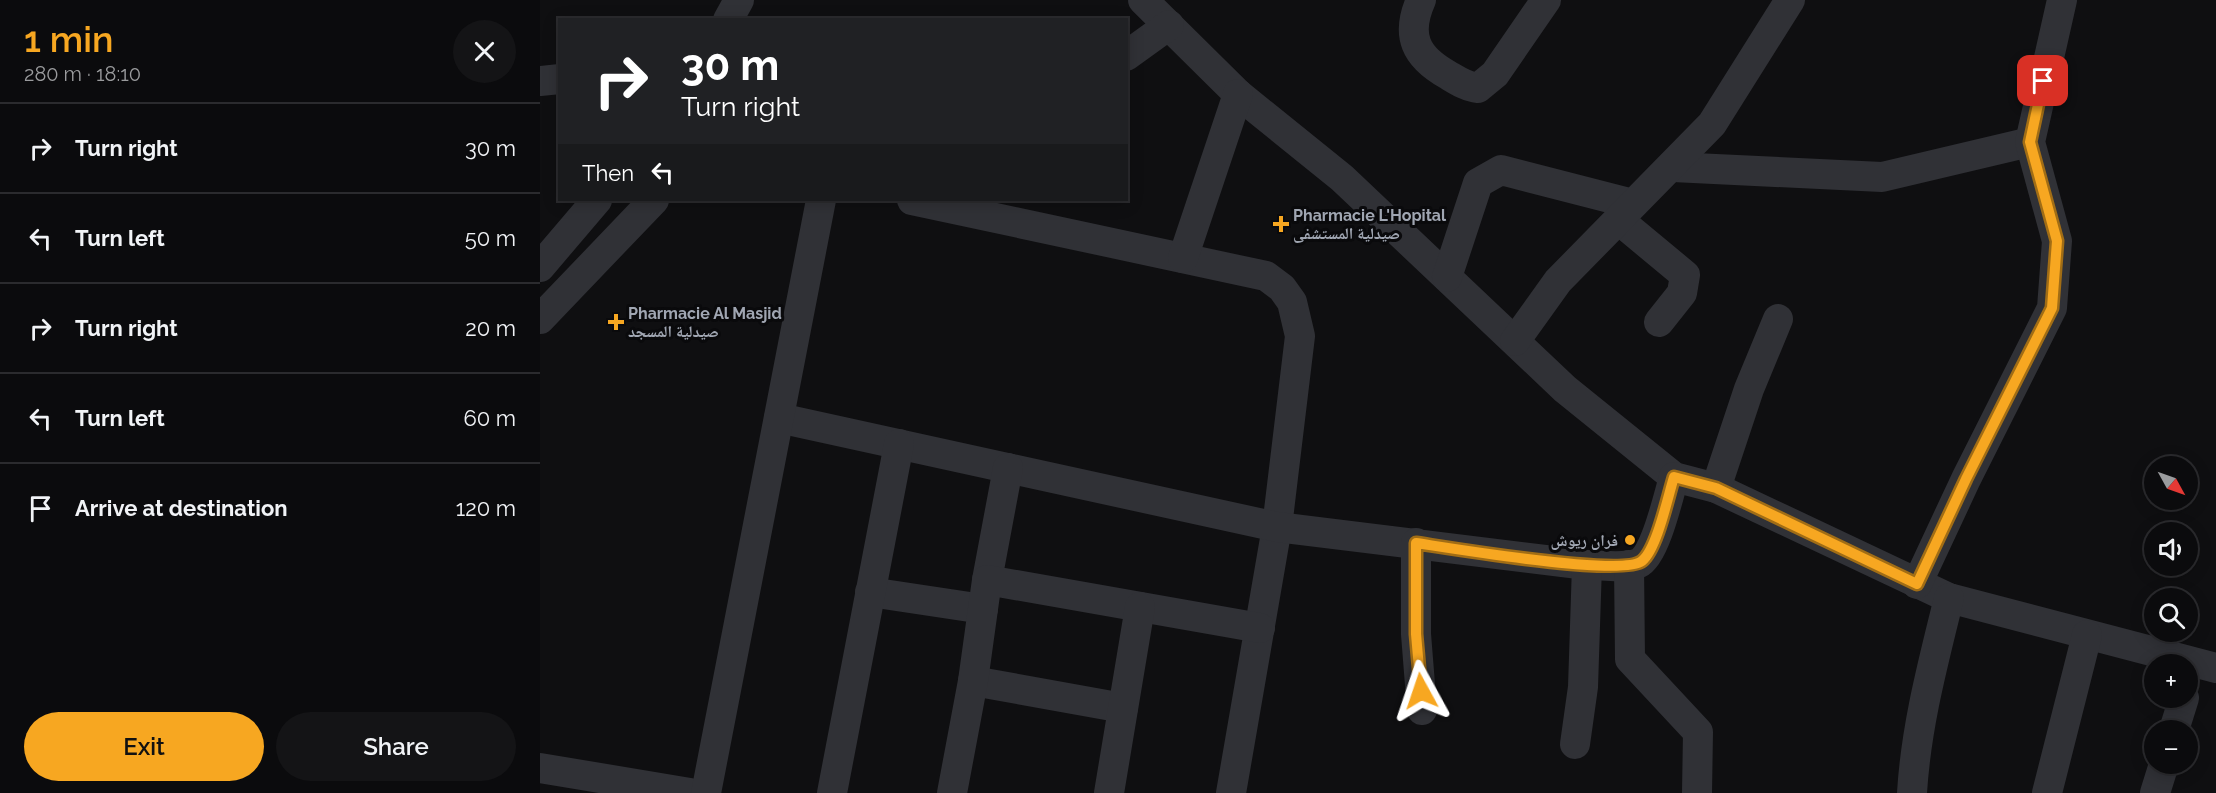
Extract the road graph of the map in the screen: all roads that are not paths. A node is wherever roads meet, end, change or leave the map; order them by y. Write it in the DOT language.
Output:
graph roads {
  1 [pos="739,0"];
  2 [pos="1143,0"];
  3 [pos="1420,0"];
  4 [pos="1546,0"];
  5 [pos="1790,0"];
  6 [pos="2062,0"];
  7 [pos="729,18"];
  8 [pos="1169,26"];
  9 [pos="1128,55"];
  10 [pos="558,79"];
  11 [pos="540,81"];
  12 [pos="1239,94"];
  13 [pos="2030,142"];
  14 [pos="1673,166"];
  15 [pos="596,201"];
  16 [pos="653,201"];
  17 [pos="821,201"];
  18 [pos="917,201"];
  19 [pos="1626,213"];
  20 [pos="1183,258"];
  21 [pos="540,267"];
  22 [pos="1447,277"];
  23 [pos="540,319"];
  24 [pos="1778,319"];
  25 [pos="1659,322"];
  26 [pos="1515,341"];
  27 [pos="779,418"];
  28 [pos="899,444"];
  29 [pos="1008,468"];
  30 [pos="1674,477"];
  31 [pos="1716,488"];
  32 [pos="1277,527"];
  33 [pos="1416,543"];
  34 [pos="1587,565"];
  35 [pos="1629,565"];
  36 [pos="987,580"];
  37 [pos="1917,584"];
  38 [pos="870,592"];
  39 [pos="1948,598"];
  40 [pos="1140,608"];
  41 [pos="983,609"];
  42 [pos="1260,628"];
  43 [pos="2087,635"];
  44 [pos="2199,672"];
  45 [pos="973,681"];
  46 [pos="1123,708"];
  47 [pos="1422,710"];
  48 [pos="1575,744"];
  49 [pos="540,768"];
  50 [pos="2161,774"];
  51 [pos="690,793"];
  52 [pos="706,793"];
  53 [pos="832,793"];
  54 [pos="952,793"];
  55 [pos="1109,793"];
  56 [pos="1231,793"];
  57 [pos="1697,793"];
  58 [pos="1912,793"];
  59 [pos="2047,793"];
  60 [pos="2155,793"];
  1 -- 7 [label="street"];
  2 -- 8 [label="street"];
  3 -- 4 [label="street"];
  5 -- 14 [label="street"];
  6 -- 13 [label="street"];
  8 -- 9 [label="street"];
  8 -- 12 [label="street"];
  10 -- 11 [label="street"];
  12 -- 20 [label="street"];
  12 -- 22 [label="street"];
  13 -- 14 [label="street"];
  13 -- 37 [label="street"];
  14 -- 19 [label="street"];
  15 -- 21 [label="street"];
  16 -- 23 [label="street"];
  17 -- 27 [label="street"];
  18 -- 20 [label="street"];
  19 -- 22 [label="street"];
  19 -- 25 [label="street"];
  19 -- 26 [label="street"];
  20 -- 32 [label="street"];
  22 -- 26 [label="street"];
  24 -- 31 [label="street"];
  26 -- 30 [label="street"];
  27 -- 28 [label="street"];
  27 -- 52 [label="street"];
  28 -- 29 [label="street"];
  28 -- 38 [label="street"];
  29 -- 32 [label="street"];
  29 -- 36 [label="street"];
  30 -- 31 [label="street"];
  30 -- 35 [label="street"];
  31 -- 37 [label="street"];
  32 -- 33 [label="street"];
  32 -- 42 [label="street"];
  33 -- 34 [label="street"];
  33 -- 47 [label="street"];
  34 -- 35 [label="street"];
  34 -- 48 [label="street"];
  35 -- 57 [label="street"];
  36 -- 40 [label="street"];
  36 -- 41 [label="street"];
  37 -- 39 [label="street"];
  38 -- 41 [label="street"];
  38 -- 53 [label="street"];
  39 -- 43 [label="street"];
  39 -- 58 [label="street"];
  40 -- 42 [label="street"];
  40 -- 46 [label="street"];
  41 -- 45 [label="street"];
  42 -- 56 [label="street"];
  43 -- 44 [label="street"];
  43 -- 59 [label="street"];
  45 -- 46 [label="street"];
  45 -- 54 [label="street"];
  46 -- 55 [label="street"];
  49 -- 51 [label="street"];
  50 -- 60 [label="street"];
}
